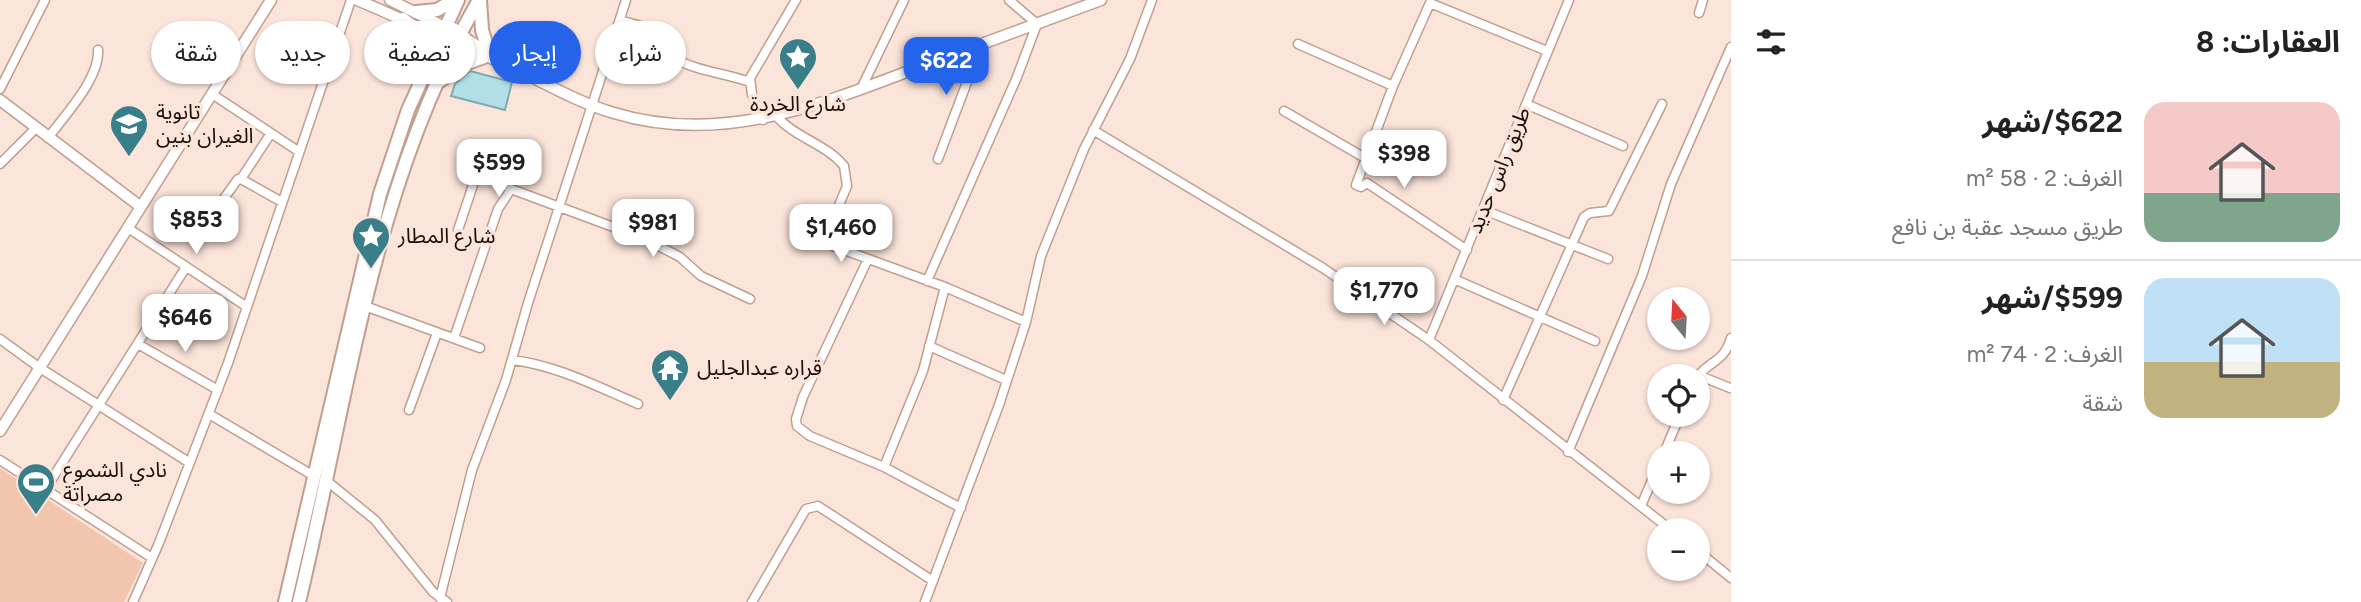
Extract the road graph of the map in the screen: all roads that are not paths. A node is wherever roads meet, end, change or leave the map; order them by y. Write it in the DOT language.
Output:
graph roads {
  1 [pos="45,0"];
  2 [pos="271,0"];
  3 [pos="351,0"];
  4 [pos="357,0"];
  5 [pos="390,0"];
  6 [pos="456,0"];
  7 [pos="479,0"];
  8 [pos="626,0"];
  9 [pos="796,0"];
  10 [pos="904,0"];
  11 [pos="1009,0"];
  12 [pos="1101,0"];
  13 [pos="1152,0"];
  14 [pos="1569,0"];
  15 [pos="1703,0"];
  16 [pos="1431,1"];
  17 [pos="416,12"];
  18 [pos="1699,13"];
  19 [pos="403,19"];
  20 [pos="621,20"];
  21 [pos="409,21"];
  22 [pos="428,21"];
  23 [pos="447,21"];
  24 [pos="467,21"];
  25 [pos="1037,24"];
  26 [pos="1298,44"];
  27 [pos="982,45"];
  28 [pos="1731,47"];
  29 [pos="98,50"];
  30 [pos="1547,51"];
  31 [pos="489,54"];
  32 [pos="750,82"];
  33 [pos="419,84"];
  34 [pos="437,84"];
  35 [pos="546,84"];
  36 [pos="1393,86"];
  37 [pos="0,89"];
  38 [pos="860,89"];
  39 [pos="212,94"];
  40 [pos="0,100"];
  41 [pos="1526,104"];
  42 [pos="1662,104"];
  43 [pos="592,106"];
  44 [pos="1284,111"];
  45 [pos="777,117"];
  46 [pos="764,120"];
  47 [pos="36,128"];
  48 [pos="1093,130"];
  49 [pos="271,133"];
  50 [pos="48,138"];
  51 [pos="1623,146"];
  52 [pos="298,151"];
  53 [pos="1365,158"];
  54 [pos="938,159"];
  55 [pos="0,164"];
  56 [pos="241,178"];
  57 [pos="511,188"];
  58 [pos="282,202"];
  59 [pos="561,205"];
  60 [pos="141,207"];
  61 [pos="1483,210"];
  62 [pos="682,215"];
  63 [pos="209,219"];
  64 [pos="128,228"];
  65 [pos="458,230"];
  66 [pos="643,238"];
  67 [pos="1572,246"];
  68 [pos="1466,250"];
  69 [pos="868,259"];
  70 [pos="1608,259"];
  71 [pos="186,267"];
  72 [pos="1454,279"];
  73 [pos="927,281"];
  74 [pos="945,287"];
  75 [pos="750,299"];
  76 [pos="365,306"];
  77 [pos="247,307"];
  78 [pos="1540,318"];
  79 [pos="1026,322"];
  80 [pos="437,332"];
  81 [pos="454,338"];
  82 [pos="1731,338"];
  83 [pos="0,339"];
  84 [pos="1429,340"];
  85 [pos="1595,341"];
  86 [pos="138,344"];
  87 [pos="929,346"];
  88 [pos="480,348"];
  89 [pos="512,360"];
  90 [pos="1710,364"];
  91 [pos="40,368"];
  92 [pos="1006,380"];
  93 [pos="1710,380"];
  94 [pos="1730,388"];
  95 [pos="218,390"];
  96 [pos="1503,400"];
  97 [pos="638,404"];
  98 [pos="99,405"];
  99 [pos="410,410"];
  100 [pos="209,414"];
  101 [pos="0,431"];
  102 [pos="1568,452"];
  103 [pos="0,460"];
  104 [pos="190,463"];
  105 [pos="884,467"];
  106 [pos="314,476"];
  107 [pos="327,481"];
  108 [pos="45,490"];
  109 [pos="1647,492"];
  110 [pos="1641,506"];
  111 [pos="961,508"];
  112 [pos="1656,518"];
  113 [pos="152,558"];
  114 [pos="1710,561"];
  115 [pos="1731,578"];
  116 [pos="933,581"];
  117 [pos="443,600"];
  118 [pos="133,602"];
  119 [pos="285,602"];
  120 [pos="299,602"];
  121 [pos="752,602"];
  122 [pos="925,602"];
  1 -- 37 [label="street"];
  2 -- 39 [label="street"];
  3 -- 52 [label="street"];
  4 -- 19 [label="street"];
  5 -- 17 [label="street"];
  6 -- 17 [label="main road"];
  6 -- 23 [label="main road"];
  7 -- 24 [label="main road"];
  7 -- 31 [label="main road"];
  8 -- 20 [label="street"];
  9 -- 32 [label="street"];
  10 -- 38 [label="street"];
  11 -- 25 [label="street"];
  12 -- 25 [label="street"];
  13 -- 48 [label="street"];
  14 -- 30 [label="street, طريق راس حديد"];
  15 -- 18 [label="street"];
  16 -- 30 [label="street"];
  16 -- 36 [label="street"];
  17 -- 22 [label="street"];
  19 -- 21 [label="street"];
  20 -- 32 [label="street"];
  20 -- 43 [label="street"];
  25 -- 27 [label="street"];
  25 -- 73 [label="street"];
  26 -- 36 [label="street"];
  27 -- 38 [label="street"];
  27 -- 54 [label="street"];
  28 -- 102 [label="street"];
  29 -- 50 [label="street"];
  30 -- 41 [label="street, طريق راس حديد"];
  32 -- 46 [label="street"];
  33 -- 106 [label="main road"];
  34 -- 76 [label="main road"];
  35 -- 43 [label="street"];
  36 -- 53 [label="street"];
  38 -- 45 [label="street"];
  39 -- 49 [label="street"];
  39 -- 60 [label="street"];
  40 -- 47 [label="street"];
  41 -- 51 [label="street"];
  41 -- 61 [label="street, طريق راس حديد"];
  42 -- 67 [label="street"];
  43 -- 46 [label="street"];
  43 -- 59 [label="street"];
  44 -- 53 [label="street"];
  45 -- 46 [label="street"];
  45 -- 69 [label="street"];
  47 -- 50 [label="street"];
  47 -- 55 [label="street"];
  48 -- 79 [label="street"];
  48 -- 84 [label="street"];
  49 -- 52 [label="street"];
  49 -- 56 [label="street"];
  50 -- 60 [label="street"];
  52 -- 58 [label="street"];
  53 -- 68 [label="street"];
  56 -- 58 [label="street"];
  56 -- 63 [label="street"];
  57 -- 59 [label="street"];
  57 -- 65 [label="street"];
  57 -- 81 [label="street"];
  58 -- 77 [label="street"];
  59 -- 66 [label="street"];
  59 -- 89 [label="street"];
  60 -- 64 [label="street"];
  61 -- 67 [label="street"];
  61 -- 68 [label="street, طريق راس حديد"];
  62 -- 66 [label="street"];
  64 -- 71 [label="street"];
  64 -- 91 [label="street"];
  66 -- 75 [label="street"];
  67 -- 70 [label="street"];
  67 -- 78 [label="street"];
  68 -- 72 [label="street, طريق راس حديد"];
  69 -- 73 [label="street"];
  69 -- 105 [label="street"];
  71 -- 77 [label="street"];
  71 -- 86 [label="street"];
  72 -- 78 [label="street"];
  72 -- 84 [label="street, طريق راس حديد"];
  73 -- 74 [label="street"];
  74 -- 79 [label="street"];
  74 -- 87 [label="street"];
  76 -- 80 [label="street"];
  76 -- 107 [label="main road"];
  77 -- 95 [label="street"];
  78 -- 85 [label="street"];
  78 -- 96 [label="street"];
  79 -- 92 [label="street"];
  80 -- 81 [label="street"];
  80 -- 99 [label="street"];
  81 -- 88 [label="street"];
  82 -- 90 [label="street"];
  83 -- 91 [label="street"];
  84 -- 96 [label="street"];
  86 -- 95 [label="street"];
  86 -- 98 [label="street"];
  87 -- 92 [label="street"];
  87 -- 105 [label="street"];
  89 -- 97 [label="street"];
  89 -- 117 [label="street"];
  91 -- 98 [label="street"];
  91 -- 101 [label="street"];
  92 -- 111 [label="street"];
  93 -- 94 [label="street"];
  95 -- 100 [label="street"];
  96 -- 102 [label="street"];
  98 -- 104 [label="street"];
  98 -- 108 [label="street"];
  100 -- 104 [label="street"];
  100 -- 106 [label="street"];
  102 -- 110 [label="street"];
  103 -- 108 [label="street"];
  104 -- 113 [label="street"];
  105 -- 111 [label="street"];
  106 -- 119 [label="main road"];
  107 -- 117 [label="street"];
  107 -- 120 [label="main road"];
  108 -- 113 [label="street"];
  109 -- 110 [label="street"];
  110 -- 112 [label="street"];
  111 -- 116 [label="street"];
  113 -- 118 [label="street"];
  114 -- 115 [label="street"];
  116 -- 121 [label="street"];
  116 -- 122 [label="street"];
}
